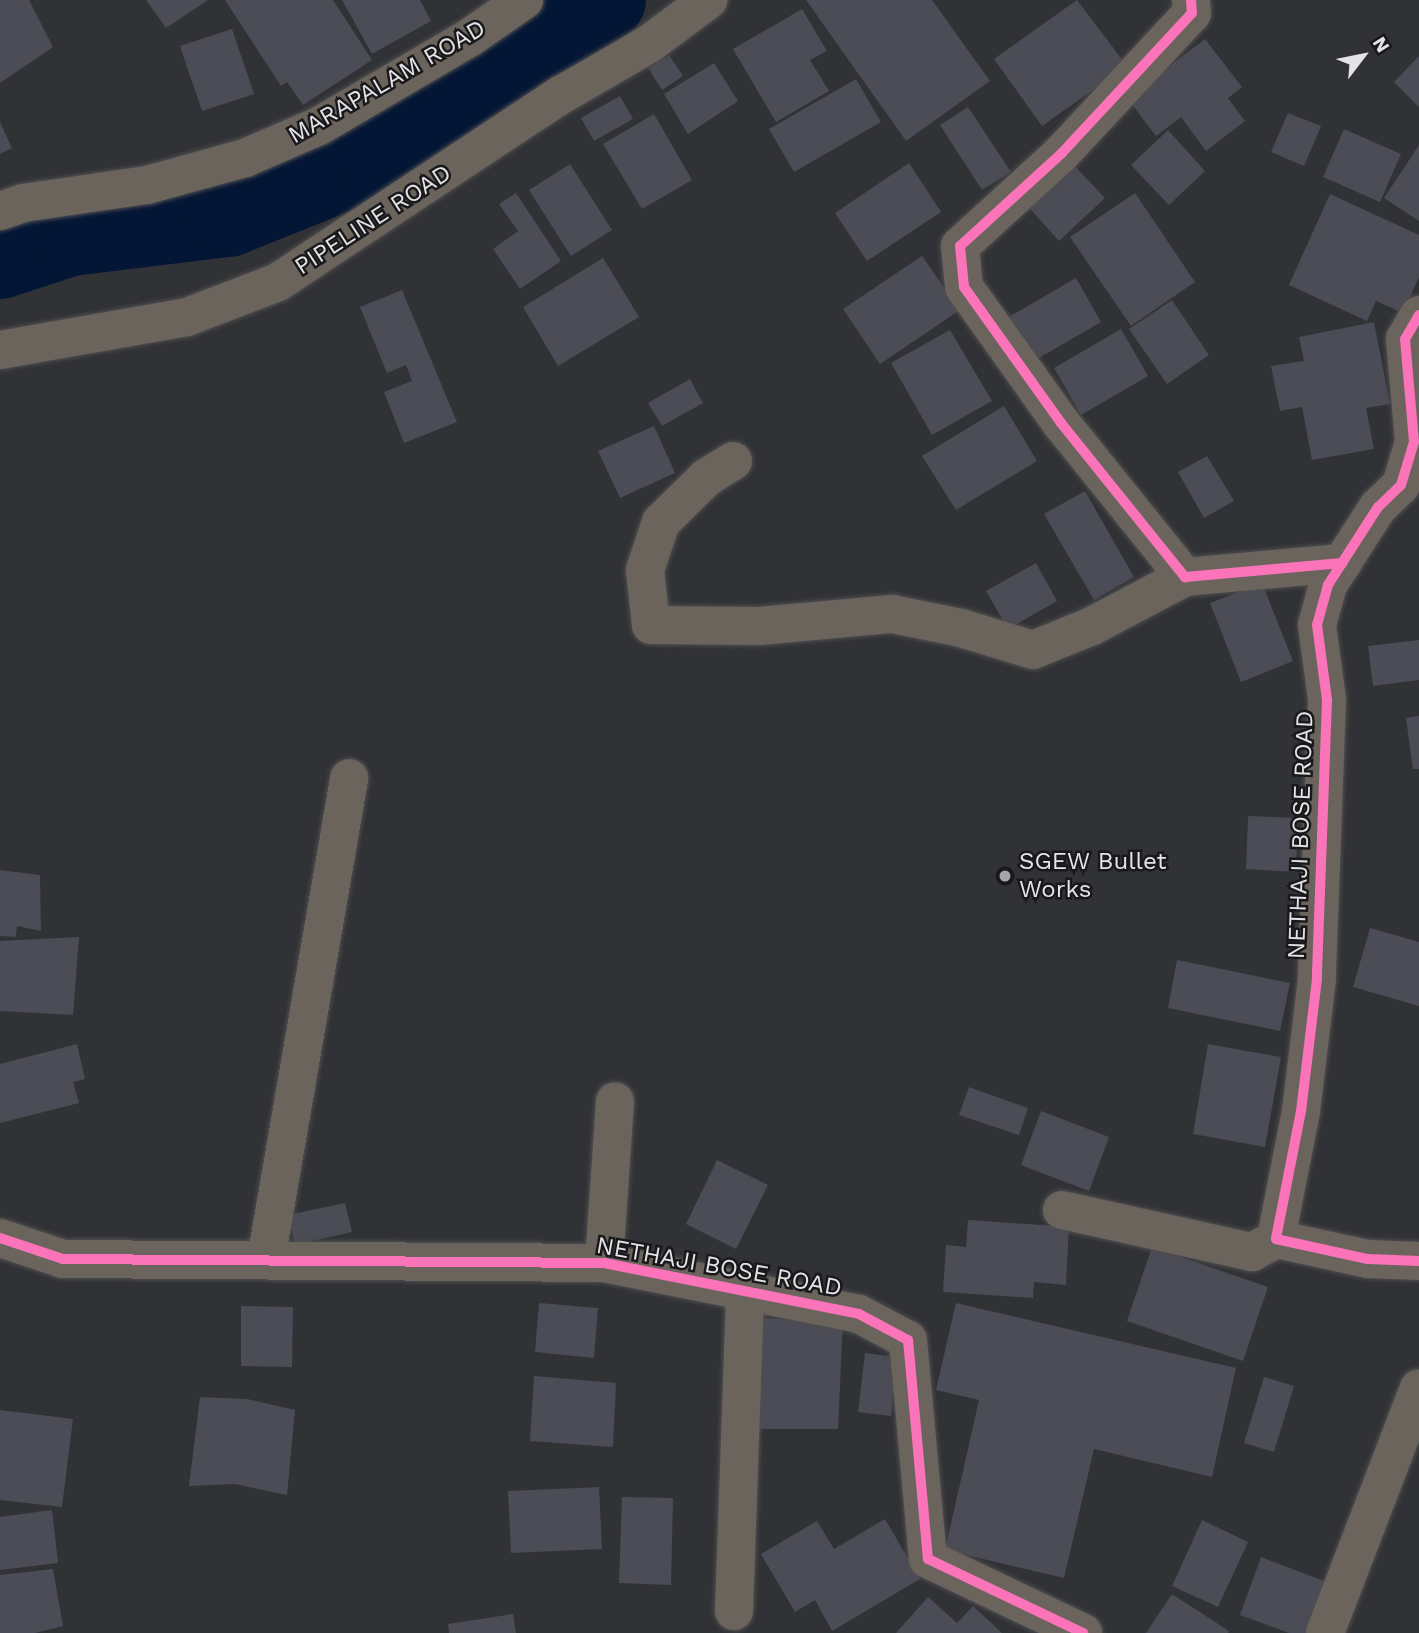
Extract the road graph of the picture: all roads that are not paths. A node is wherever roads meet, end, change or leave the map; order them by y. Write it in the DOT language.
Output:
graph roads {
  1 [pos="524,0"];
  2 [pos="708,0"];
  3 [pos="1191,0"];
  4 [pos="0,211"];
  5 [pos="1414,330"];
  6 [pos="0,350"];
  7 [pos="733,461"];
  8 [pos="1342,563"];
  9 [pos="1185,577"];
  10 [pos="349,778"];
  11 [pos="615,1101"];
  12 [pos="1062,1210"];
  13 [pos="0,1238"];
  14 [pos="1276,1239"];
  15 [pos="266,1260"];
  16 [pos="1419,1261"];
  17 [pos="604,1263"];
  18 [pos="746,1291"];
  19 [pos="1419,1388"];
  20 [pos="734,1611"];
  21 [pos="1083,1633"];
  22 [pos="1325,1633"];
  1 -- 4 [label="street, MARAPALAM ROAD"];
  2 -- 6 [label="street, PIPELINE ROAD"];
  3 -- 9 [label="street"];
  5 -- 8 [label="street, NETHAJI BOSE ROAD"];
  7 -- 9 [label="street"];
  8 -- 9 [label="street"];
  8 -- 14 [label="street, NETHAJI BOSE ROAD"];
  10 -- 15 [label="street"];
  11 -- 17 [label="street"];
  12 -- 14 [label="street"];
  13 -- 15 [label="street, NETHAJI BOSE ROAD"];
  14 -- 16 [label="street"];
  15 -- 17 [label="street, NETHAJI BOSE ROAD"];
  17 -- 18 [label="street, NETHAJI BOSE ROAD"];
  18 -- 20 [label="street"];
  18 -- 21 [label="street, NETHAJI BOSE ROAD"];
  19 -- 22 [label="street"];
}
